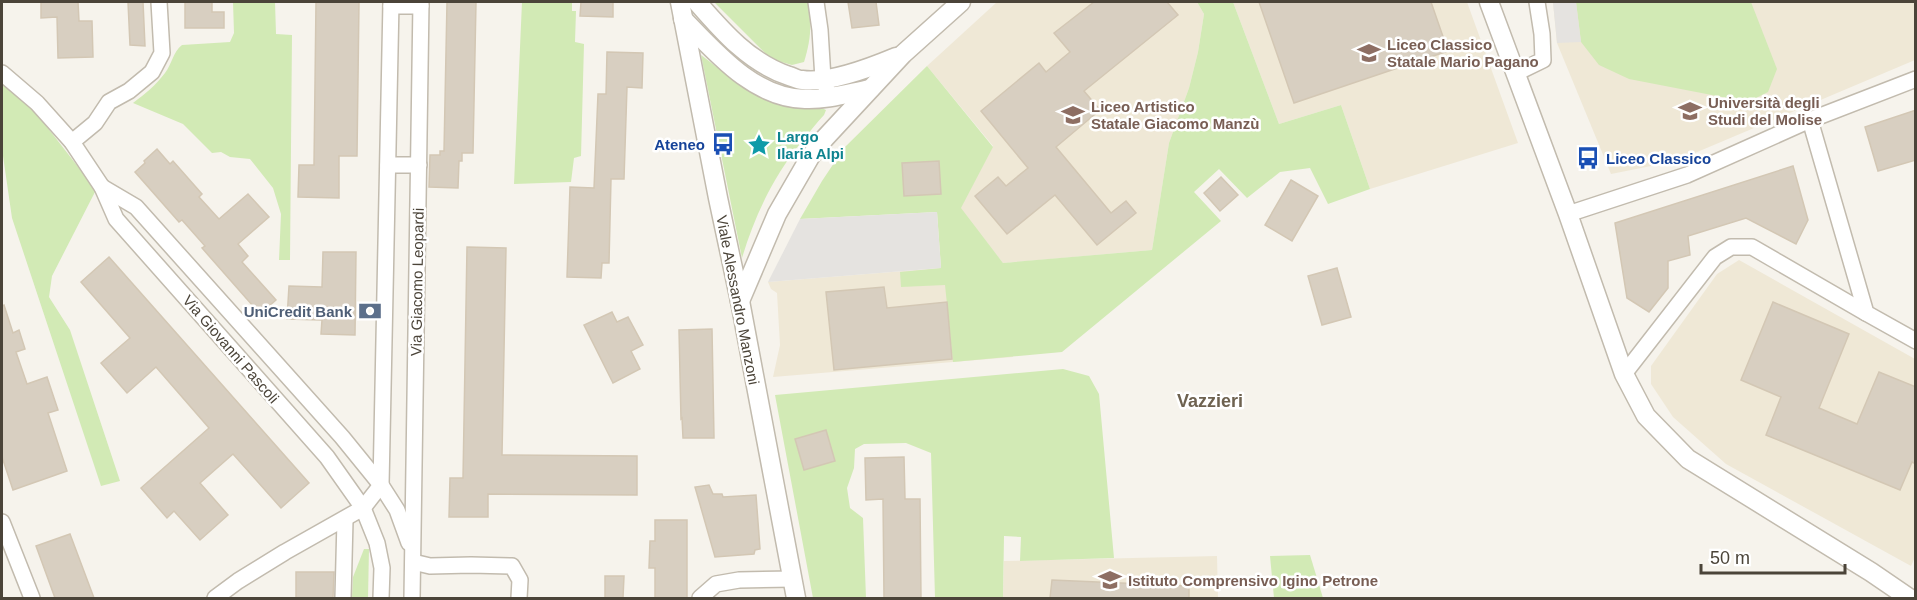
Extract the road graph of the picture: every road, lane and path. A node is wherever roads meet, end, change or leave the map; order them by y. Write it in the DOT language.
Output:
graph roads {
  1 [pos="159,2"];
  2 [pos="697,2"];
  3 [pos="816,2"];
  4 [pos="961,2"];
  5 [pos="1489,2"];
  6 [pos="1537,2"];
  7 [pos="391,4"];
  8 [pos="421,4"];
  9 [pos="682,10"];
  10 [pos="903,54"];
  11 [pos="2,73"];
  12 [pos="1516,74"];
  13 [pos="824,79"];
  14 [pos="1916,79"];
  15 [pos="870,89"];
  16 [pos="830,98"];
  17 [pos="1810,120"];
  18 [pos="72,142"];
  19 [pos="388,165"];
  20 [pos="419,165"];
  21 [pos="102,187"];
  22 [pos="1568,214"];
  23 [pos="741,301"];
  24 [pos="1866,313"];
  25 [pos="1916,341"];
  26 [pos="1624,375"];
  27 [pos="381,485"];
  28 [pos="363,508"];
  29 [pos="345,520"];
  30 [pos="2,522"];
  31 [pos="413,562"];
  32 [pos="1871,572"];
  33 [pos="793,579"];
  34 [pos="1916,590"];
  35 [pos="32,598"];
  36 [pos="215,598"];
  37 [pos="343,598"];
  38 [pos="381,598"];
  39 [pos="412,598"];
  40 [pos="519,598"];
  41 [pos="700,598"];
  42 [pos="796,598"];
  43 [pos="1909,598"];
  1 -- 18 [label="street"];
  2 -- 13 [label="street"];
  3 -- 13 [label="street"];
  4 -- 10 [label="street"];
  5 -- 12 [label="street"];
  6 -- 12 [label="street"];
  7 -- 8 [label="street"];
  7 -- 19 [label="street, Via Giacomo Leopardi"];
  8 -- 20 [label="street, Via Giacomo Leopardi"];
  9 -- 16 [label="street"];
  9 -- 23 [label="street, Viale Alessandro Manzoni"];
  10 -- 13 [label="street"];
  10 -- 15 [label="street"];
  11 -- 18 [label="street, Via Giovanni Pascoli"];
  12 -- 22 [label="street"];
  13 -- 16 [label="street"];
  14 -- 17 [label="street"];
  15 -- 16 [label="street"];
  15 -- 23 [label="street"];
  17 -- 22 [label="street"];
  17 -- 24 [label="street"];
  18 -- 21 [label="street, Via Giovanni Pascoli"];
  19 -- 20 [label="street"];
  19 -- 27 [label="street, Via Giacomo Leopardi"];
  20 -- 31 [label="street, Via Giacomo Leopardi"];
  21 -- 27 [label="street, Via Giovanni Pascoli"];
  21 -- 28 [label="street, Via Giovanni Pascoli"];
  22 -- 26 [label="street"];
  23 -- 33 [label="street, Viale Alessandro Manzoni"];
  24 -- 25 [label="street"];
  24 -- 26 [label="street"];
  26 -- 32 [label="street"];
  27 -- 28 [label="street"];
  27 -- 31 [label="street, Via Giacomo Leopardi"];
  28 -- 29 [label="street"];
  28 -- 38 [label="street"];
  29 -- 36 [label="street"];
  29 -- 37 [label="street"];
  30 -- 35 [label="street"];
  31 -- 39 [label="street, Via Giacomo Leopardi"];
  31 -- 40 [label="street"];
  32 -- 34 [label="street"];
  32 -- 43 [label="street"];
  33 -- 41 [label="street"];
  33 -- 42 [label="street, Viale Alessandro Manzoni"];
}
